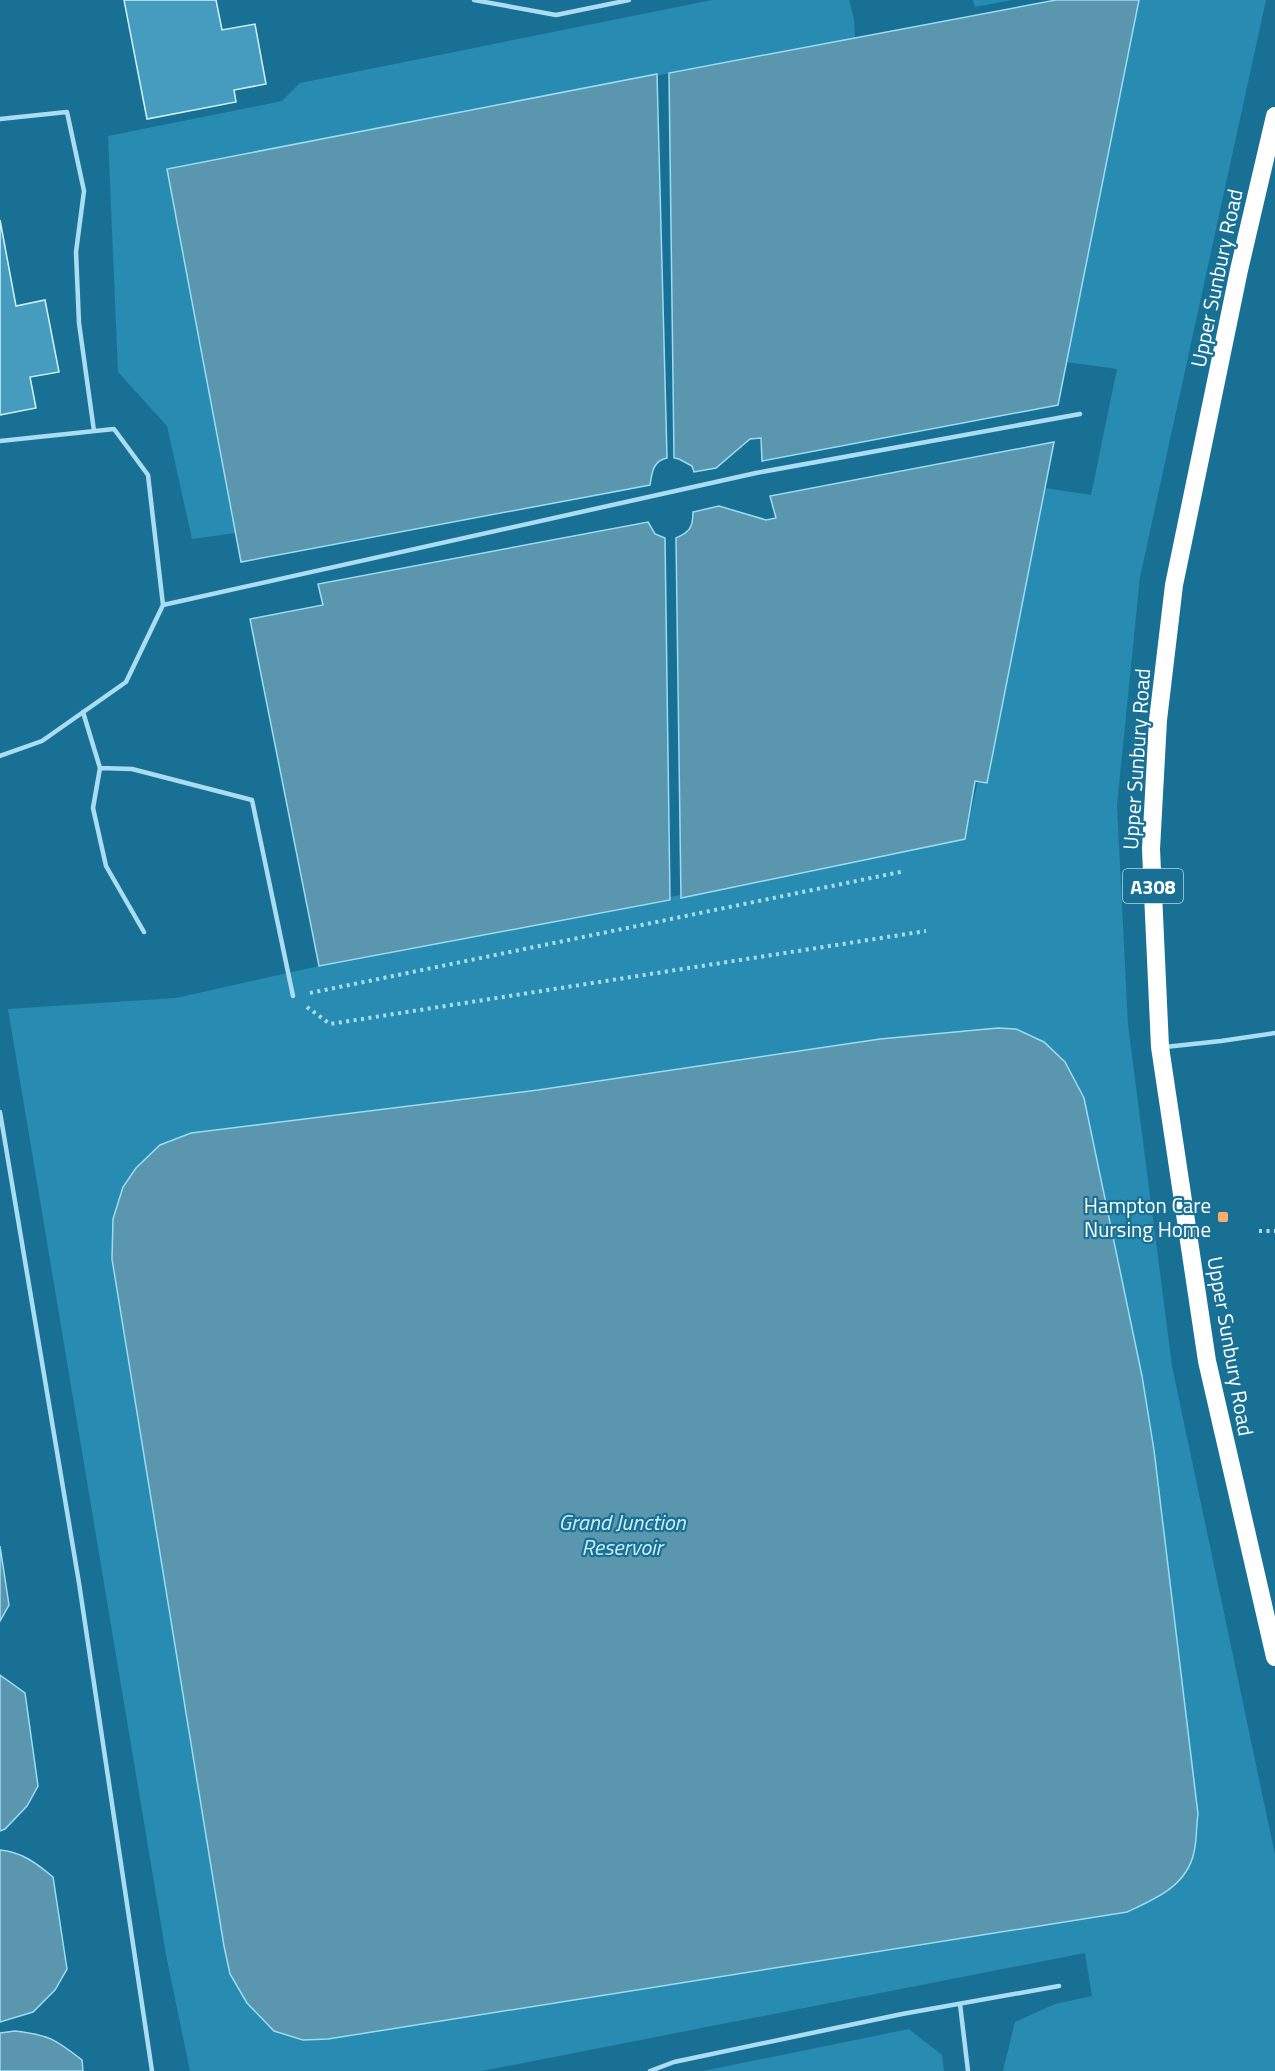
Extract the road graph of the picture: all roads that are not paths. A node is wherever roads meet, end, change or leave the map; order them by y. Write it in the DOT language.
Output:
graph roads {
  1 [pos="474,0"];
  2 [pos="629,0"];
  3 [pos="1275,116"];
  4 [pos="0,119"];
  5 [pos="1080,414"];
  6 [pos="94,431"];
  7 [pos="0,441"];
  8 [pos="163,605"];
  9 [pos="83,712"];
  10 [pos="0,756"];
  11 [pos="100,768"];
  12 [pos="144,932"];
  13 [pos="293,996"];
  14 [pos="1275,1033"];
  15 [pos="1160,1047"];
  16 [pos="0,1112"];
  17 [pos="1275,1657"];
  18 [pos="1059,1986"];
  19 [pos="960,2004"];
  20 [pos="152,2071"];
  21 [pos="650,2071"];
  22 [pos="968,2071"];
  1 -- 2 [label="lane"];
  3 -- 15 [label="highway, Upper Sunbury Road / A308"];
  4 -- 6 [label="lane"];
  5 -- 8 [label="lane"];
  6 -- 7 [label="lane"];
  6 -- 8 [label="lane"];
  8 -- 9 [label="lane"];
  9 -- 10 [label="lane"];
  9 -- 11 [label="lane"];
  11 -- 12 [label="lane"];
  11 -- 13 [label="lane"];
  14 -- 15 [label="lane"];
  15 -- 17 [label="highway, Upper Sunbury Road / A308"];
  16 -- 20 [label="lane"];
  18 -- 19 [label="lane"];
  19 -- 21 [label="lane"];
  19 -- 22 [label="lane"];
}
